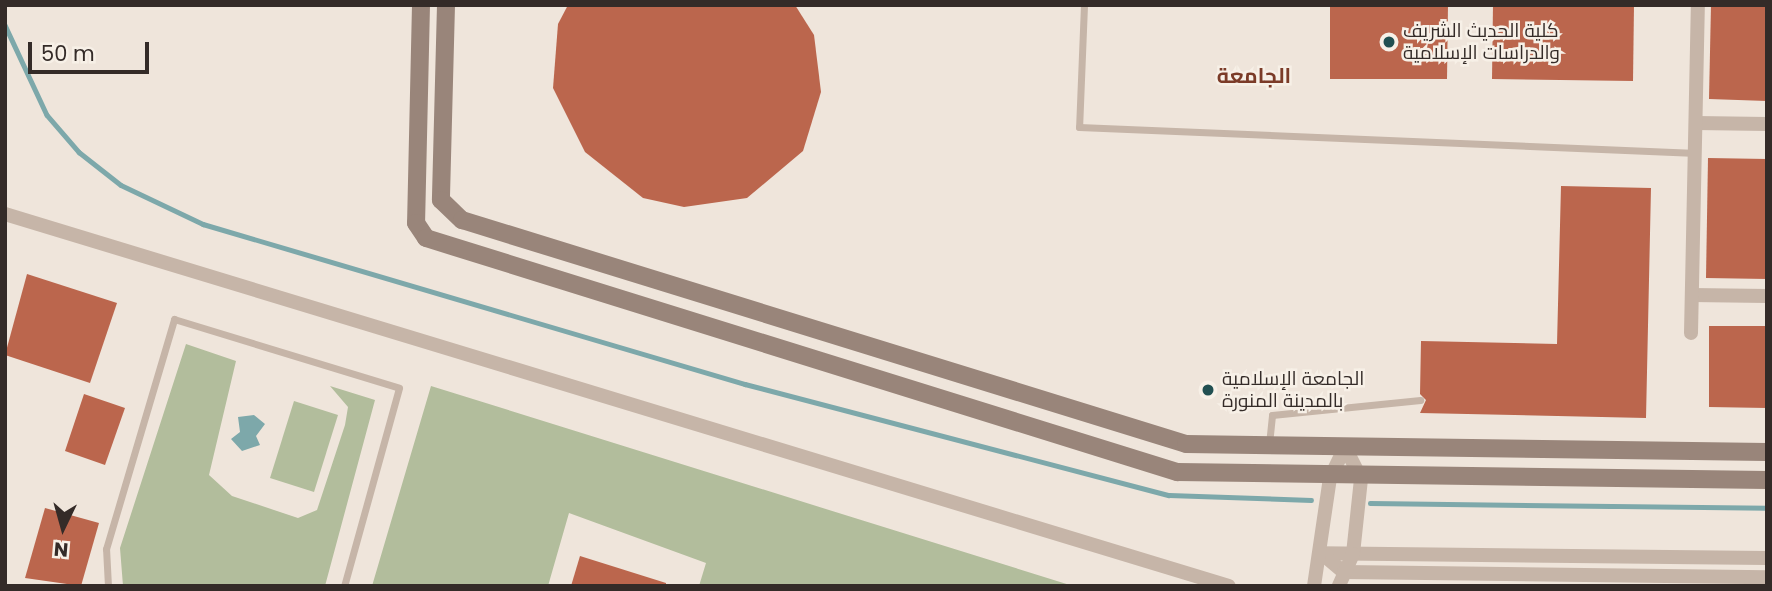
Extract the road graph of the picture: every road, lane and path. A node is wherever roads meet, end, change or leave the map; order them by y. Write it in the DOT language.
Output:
graph roads {
  1 [pos="421,5"];
  2 [pos="446,5"];
  3 [pos="1084,5"];
  4 [pos="1698,5"];
  5 [pos="1696,123"];
  6 [pos="1767,124"];
  7 [pos="1697,153"];
  8 [pos="5,214"];
  9 [pos="1692,295"];
  10 [pos="1767,296"];
  11 [pos="1691,333"];
  12 [pos="1420,400"];
  13 [pos="1268,446"];
  14 [pos="1345,447"];
  15 [pos="1767,452"];
  16 [pos="1330,478"];
  17 [pos="1361,479"];
  18 [pos="1767,480"];
  19 [pos="1321,553"];
  20 [pos="1353,554"];
  21 [pos="1767,558"];
  22 [pos="1767,577"];
  23 [pos="1341,579"];
  24 [pos="108,586"];
  25 [pos="344,586"];
  26 [pos="1229,586"];
  27 [pos="1314,586"];
  1 -- 16 [label="main road"];
  2 -- 13 [label="main road"];
  3 -- 7 [label="lane"];
  4 -- 5 [label="street"];
  5 -- 6 [label="street"];
  5 -- 7 [label="street"];
  7 -- 9 [label="street"];
  8 -- 26 [label="street"];
  9 -- 10 [label="street"];
  9 -- 11 [label="street"];
  12 -- 13 [label="lane"];
  13 -- 14 [label="main road"];
  14 -- 15 [label="main road"];
  14 -- 16 [label="street"];
  14 -- 17 [label="street"];
  16 -- 17 [label="main road"];
  16 -- 19 [label="street"];
  17 -- 18 [label="main road"];
  17 -- 20 [label="street"];
  19 -- 20 [label="street"];
  19 -- 23 [label="street"];
  19 -- 27 [label="street"];
  20 -- 21 [label="street"];
  20 -- 23 [label="street"];
  22 -- 23 [label="street"];
  24 -- 25 [label="lane"];
}
